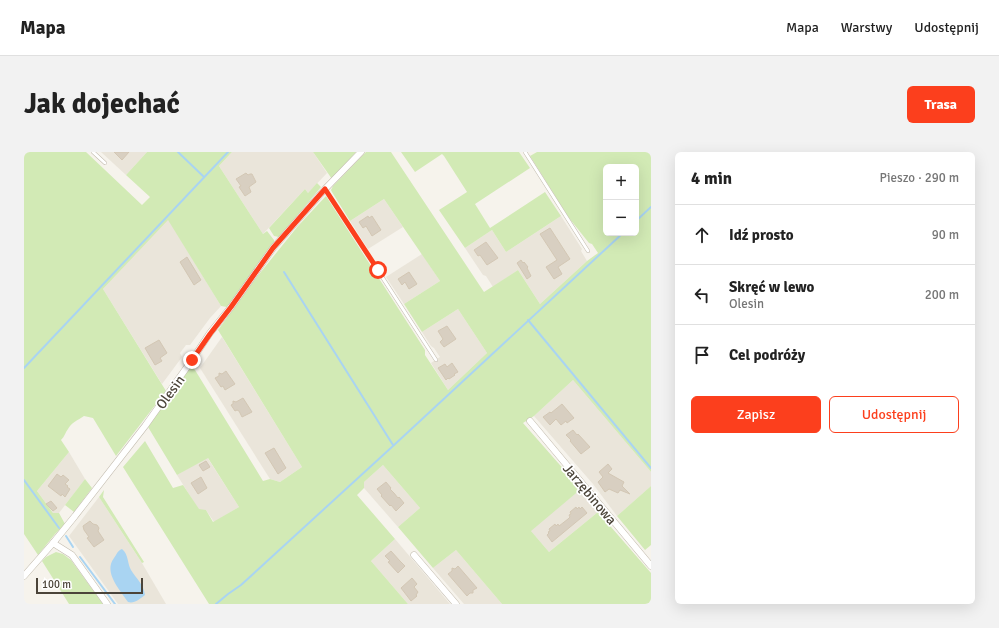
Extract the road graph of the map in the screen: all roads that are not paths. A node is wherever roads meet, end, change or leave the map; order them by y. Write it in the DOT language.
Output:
graph roads {
  1 [pos="93,152"];
  2 [pos="361,152"];
  3 [pos="525,152"];
  4 [pos="105,163"];
  5 [pos="325,189"];
  6 [pos="588,251"];
  7 [pos="436,360"];
  8 [pos="530,421"];
  9 [pos="54,543"];
  10 [pos="414,555"];
  11 [pos="651,566"];
  12 [pos="24,576"];
  13 [pos="107,604"];
  14 [pos="456,604"];
  1 -- 4 [label="lane"];
  2 -- 5 [label="street, Olesin"];
  3 -- 6 [label="lane"];
  5 -- 7 [label="lane"];
  5 -- 9 [label="street, Olesin"];
  8 -- 11 [label="street, Jarzębinowa"];
  9 -- 12 [label="street, Olesin"];
  9 -- 13 [label="street"];
  10 -- 14 [label="street"];
}
